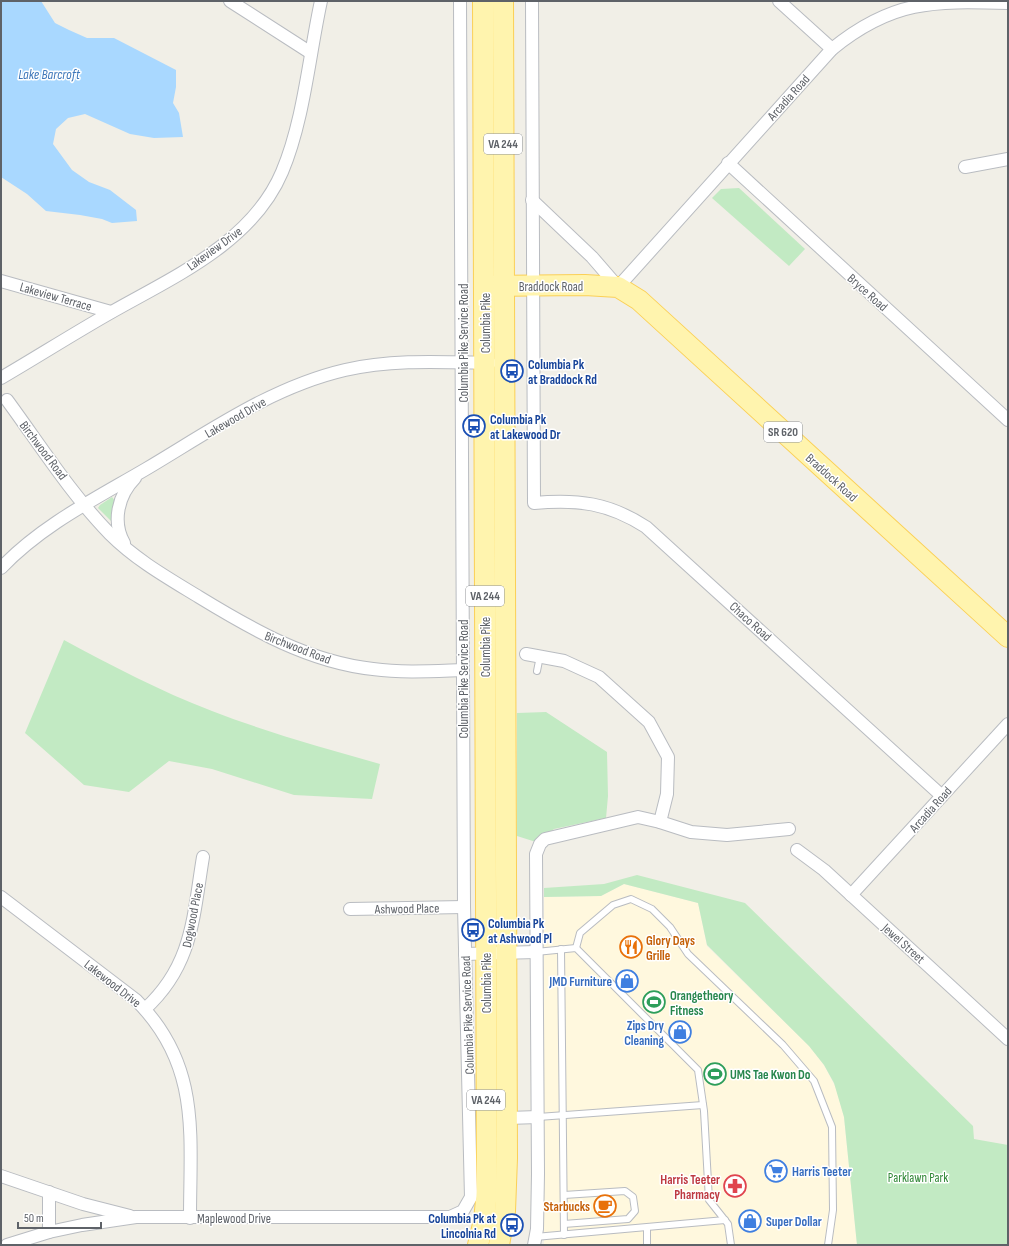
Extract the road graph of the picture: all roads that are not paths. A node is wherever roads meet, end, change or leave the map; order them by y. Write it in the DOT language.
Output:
graph roads {
  1 [pos="230,1"];
  2 [pos="321,1"];
  3 [pos="460,1"];
  4 [pos="483,1"];
  5 [pos="503,1"];
  6 [pos="532,1"];
  7 [pos="779,1"];
  8 [pos="1008,3"];
  9 [pos="900,4"];
  10 [pos="832,49"];
  11 [pos="311,53"];
  12 [pos="1008,159"];
  13 [pos="728,163"];
  14 [pos="965,167"];
  15 [pos="532,200"];
  16 [pos="1,281"];
  17 [pos="494,286"];
  18 [pos="533,286"];
  19 [pos="618,287"];
  20 [pos="111,312"];
  21 [pos="462,362"];
  22 [pos="494,363"];
  23 [pos="1,378"];
  24 [pos="7,400"];
  25 [pos="1008,420"];
  26 [pos="146,469"];
  27 [pos="85,505"];
  28 [pos="131,552"];
  29 [pos="1,568"];
  30 [pos="1008,637"];
  31 [pos="526,654"];
  32 [pos="540,656"];
  33 [pos="463,670"];
  34 [pos="537,671"];
  35 [pos="1008,724"];
  36 [pos="942,796"];
  37 [pos="660,822"];
  38 [pos="789,829"];
  39 [pos="797,850"];
  40 [pos="203,857"];
  41 [pos="851,895"];
  42 [pos="1,897"];
  43 [pos="464,907"];
  44 [pos="350,909"];
  45 [pos="576,948"];
  46 [pos="561,949"];
  47 [pos="536,952"];
  48 [pos="486,953"];
  49 [pos="506,953"];
  50 [pos="465,954"];
  51 [pos="145,1009"];
  52 [pos="1008,1039"];
  53 [pos="703,1105"];
  54 [pos="562,1115"];
  55 [pos="538,1117"];
  56 [pos="507,1118"];
  57 [pos="1,1176"];
  58 [pos="49,1192"];
  59 [pos="564,1195"];
  60 [pos="463,1211"];
  61 [pos="136,1217"];
  62 [pos="190,1218"];
  63 [pos="725,1220"];
  64 [pos="564,1224"];
  65 [pos="648,1228"];
  66 [pos="49,1232"];
  67 [pos="564,1235"];
  68 [pos="535,1241"];
  69 [pos="7,1245"];
  70 [pos="478,1245"];
  71 [pos="499,1245"];
  72 [pos="647,1245"];
  73 [pos="730,1245"];
  74 [pos="828,1245"];
  1 -- 11 [label="street"];
  2 -- 11 [label="street, Lakeview Drive"];
  3 -- 21 [label="street, Columbia Pike Service Road"];
  4 -- 17 [label="main road, Columbia Pike / VA 244"];
  5 -- 17 [label="main road, Columbia Pike / VA 244"];
  6 -- 15 [label="street"];
  7 -- 10 [label="street"];
  8 -- 9 [label="street, Arcadia Road"];
  9 -- 10 [label="street, Arcadia Road"];
  10 -- 13 [label="street, Arcadia Road"];
  11 -- 20 [label="street, Lakeview Drive"];
  12 -- 14 [label="street"];
  13 -- 19 [label="street, Arcadia Road"];
  13 -- 25 [label="street, Bryce Road"];
  15 -- 18 [label="street"];
  15 -- 19 [label="street, Braddock Road"];
  16 -- 20 [label="street, Lakeview Terrace"];
  17 -- 18 [label="main road, Braddock Road / SR 620"];
  17 -- 22 [label="main road, Columbia Pike / VA 244"];
  18 -- 19 [label="main road, Braddock Road / SR 620"];
  18 -- 36 [label="street, Chaco Road"];
  19 -- 30 [label="main road, Braddock Road / SR 620"];
  20 -- 23 [label="street, Lakeview Drive"];
  21 -- 22 [label="street, Lakewood Drive"];
  21 -- 26 [label="street, Lakewood Drive"];
  21 -- 33 [label="street, Columbia Pike Service Road"];
  22 -- 48 [label="main road, Columbia Pike / VA 244"];
  22 -- 49 [label="main road, Columbia Pike / VA 244"];
  24 -- 27 [label="street, Birchwood Road"];
  26 -- 27 [label="street, Lakewood Drive"];
  26 -- 28 [label="street, Birchwood Road"];
  27 -- 28 [label="street, Birchwood Road"];
  27 -- 29 [label="street, Lakewood Drive"];
  28 -- 33 [label="street, Birchwood Road"];
  31 -- 32 [label="street"];
  32 -- 34 [label="lane"];
  32 -- 37 [label="street"];
  33 -- 43 [label="street, Columbia Pike Service Road"];
  35 -- 36 [label="street, Arcadia Road"];
  36 -- 41 [label="street, Arcadia Road"];
  37 -- 38 [label="street"];
  37 -- 47 [label="street"];
  39 -- 41 [label="street, Jewel Street"];
  40 -- 51 [label="street, Dogwood Place"];
  41 -- 52 [label="street, Jewel Street"];
  42 -- 51 [label="street, Lakewood Drive"];
  43 -- 44 [label="street, Ashwood Place"];
  43 -- 50 [label="street, Columbia Pike Service Road"];
  45 -- 46 [label="lane"];
  45 -- 53 [label="lane"];
  45 -- 74 [label="lane"];
  46 -- 47 [label="lane"];
  46 -- 54 [label="lane"];
  47 -- 49 [label="street"];
  47 -- 55 [label="street"];
  48 -- 49 [label="street"];
  48 -- 50 [label="street"];
  48 -- 70 [label="main road, Columbia Pike / VA 244"];
  49 -- 56 [label="main road, Columbia Pike / VA 244"];
  50 -- 60 [label="street, Columbia Pike Service Road"];
  51 -- 62 [label="street, Lakewood Drive"];
  53 -- 54 [label="lane"];
  53 -- 63 [label="lane"];
  54 -- 55 [label="lane"];
  54 -- 59 [label="lane"];
  55 -- 56 [label="street"];
  55 -- 68 [label="street"];
  56 -- 71 [label="main road, Columbia Pike / VA 244"];
  57 -- 58 [label="street"];
  58 -- 61 [label="street"];
  58 -- 66 [label="street"];
  59 -- 64 [label="lane"];
  59 -- 64 [label="lane"];
  60 -- 62 [label="street, Maplewood Drive"];
  61 -- 62 [label="street, Maplewood Drive"];
  61 -- 66 [label="street, Maplewood Drive"];
  63 -- 65 [label="lane"];
  63 -- 73 [label="lane"];
  64 -- 67 [label="lane"];
  65 -- 67 [label="lane"];
  65 -- 72 [label="lane"];
  66 -- 69 [label="street, Maplewood Drive"];
  67 -- 68 [label="lane"];
}
